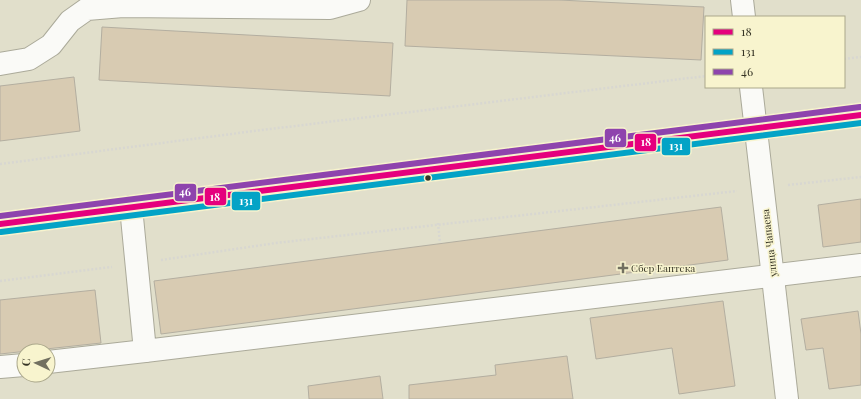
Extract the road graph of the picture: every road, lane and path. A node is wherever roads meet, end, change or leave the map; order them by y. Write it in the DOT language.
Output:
graph roads {
  1 [pos="359,0"];
  2 [pos="742,0"];
  3 [pos="744,16"];
  4 [pos="861,57"];
  5 [pos="845,59"];
  6 [pos="0,64"];
  7 [pos="705,76"];
  8 [pos="751,88"];
  9 [pos="861,115"];
  10 [pos="754,127"];
  11 [pos="0,164"];
  12 [pos="861,177"];
  13 [pos="762,188"];
  14 [pos="131,207"];
  15 [pos="438,223"];
  16 [pos="0,224"];
  17 [pos="440,243"];
  18 [pos="136,264"];
  19 [pos="861,265"];
  20 [pos="773,276"];
  21 [pos="0,281"];
  22 [pos="145,351"];
  23 [pos="56,361"];
  24 [pos="16,366"];
  25 [pos="0,367"];
  26 [pos="787,399"];
  1 -- 6 [label="main road"];
  2 -- 3 [label="main road"];
  4 -- 5 [label="path"];
  7 -- 11 [label="path"];
  8 -- 10 [label="main road, улица Чапаева"];
  9 -- 10 [label="main road"];
  10 -- 13 [label="main road, улица Чапаева"];
  10 -- 14 [label="main road"];
  12 -- 13 [label="path"];
  13 -- 15 [label="path"];
  13 -- 20 [label="main road, улица Чапаева"];
  14 -- 16 [label="main road"];
  14 -- 18 [label="main road"];
  15 -- 17 [label="path"];
  15 -- 18 [label="path"];
  18 -- 21 [label="path"];
  18 -- 22 [label="main road"];
  19 -- 20 [label="main road"];
  20 -- 22 [label="main road"];
  20 -- 26 [label="main road, улица Чапаева"];
  22 -- 23 [label="main road"];
  24 -- 25 [label="main road"];
}
